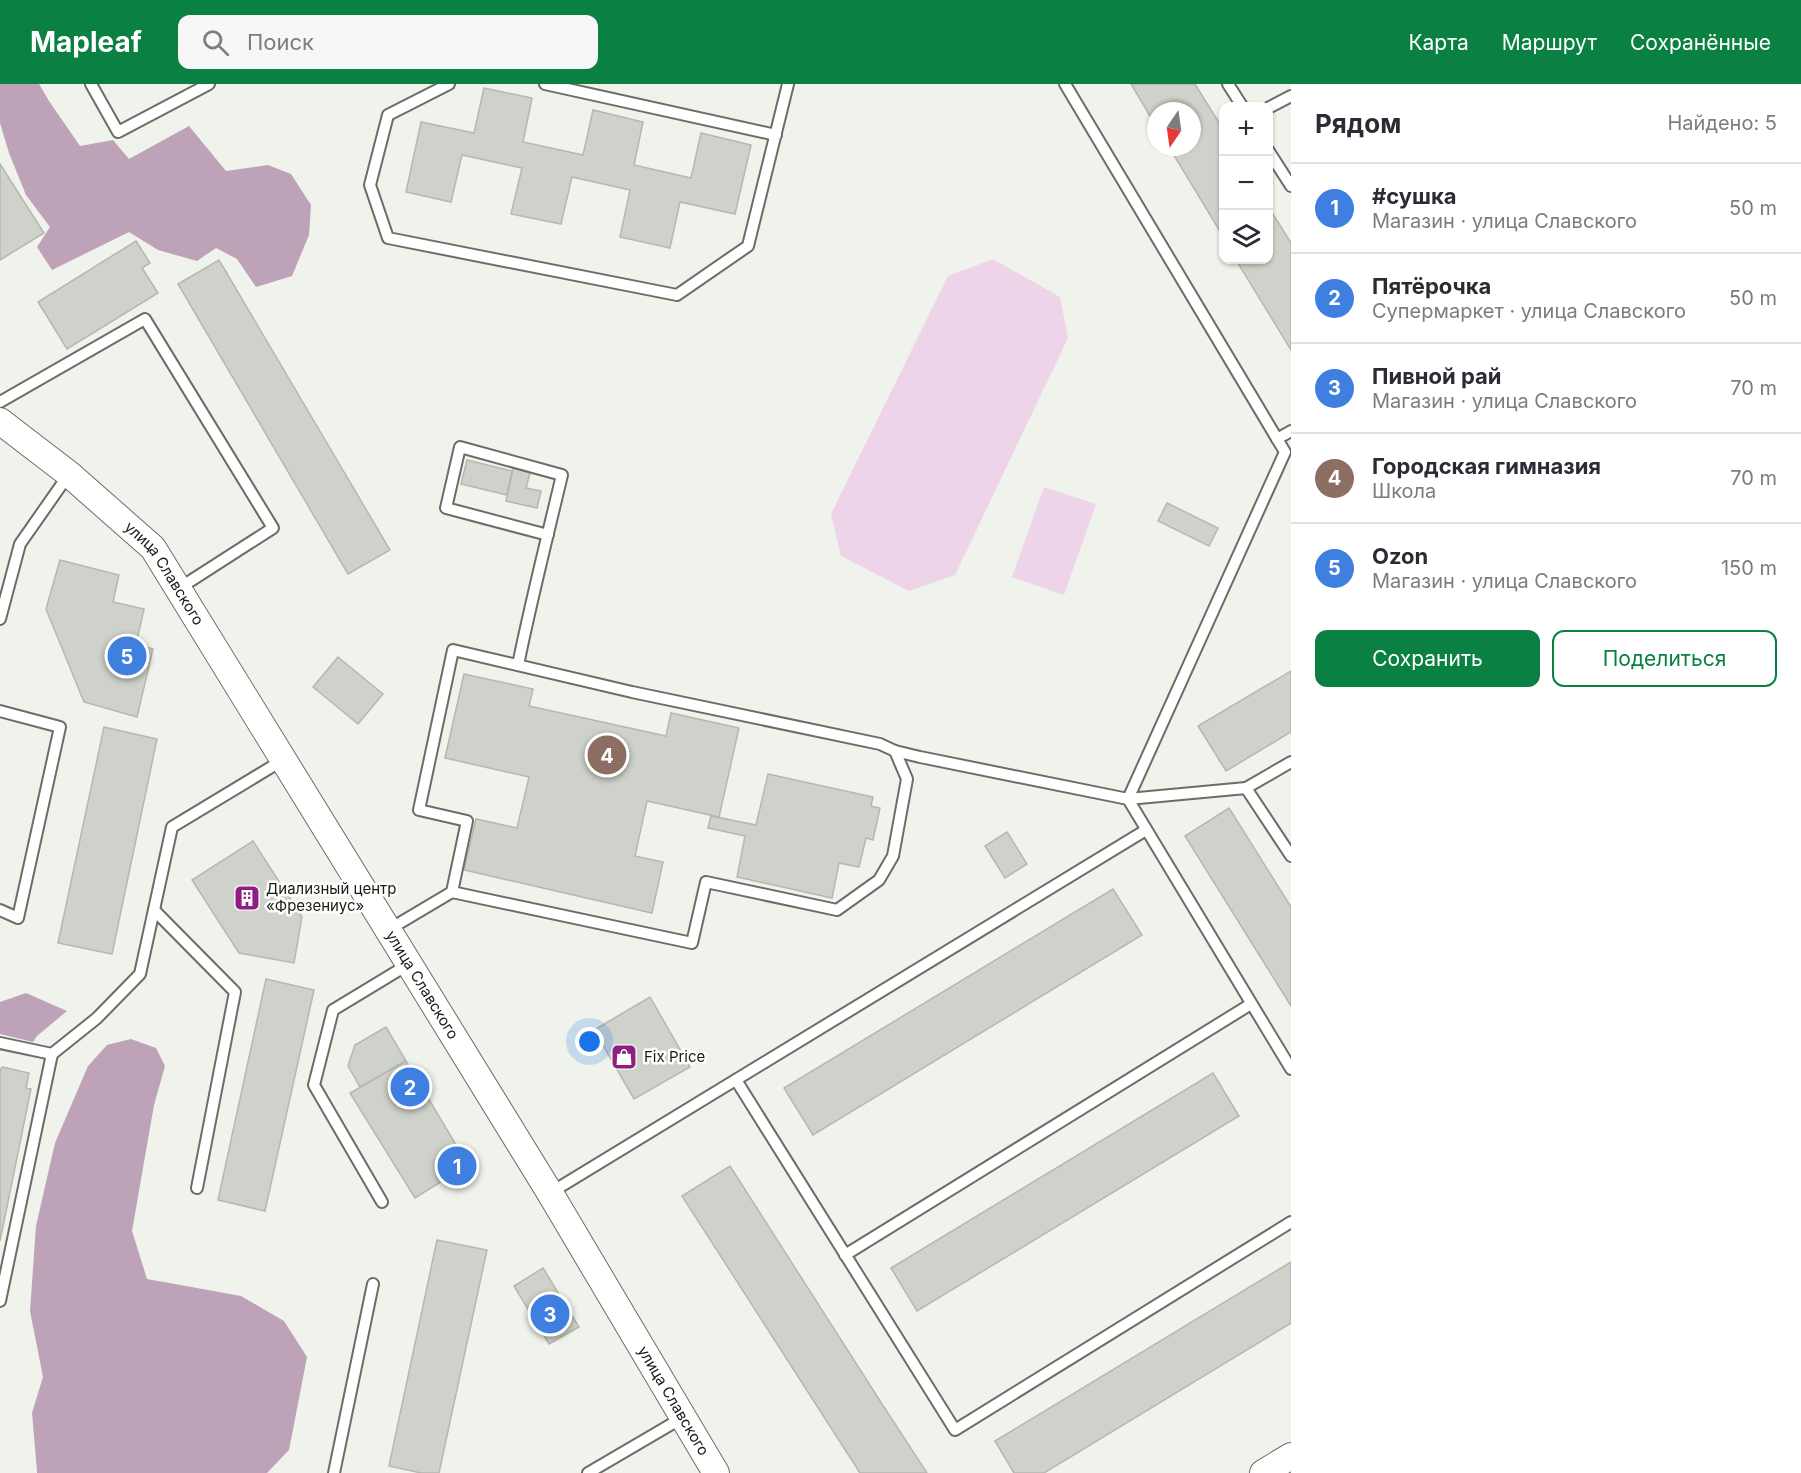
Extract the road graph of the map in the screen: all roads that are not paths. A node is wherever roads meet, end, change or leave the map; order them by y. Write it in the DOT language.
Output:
graph roads {
  1 [pos="91,84"];
  2 [pos="209,84"];
  3 [pos="449,84"];
  4 [pos="545,84"];
  5 [pos="788,84"];
  6 [pos="1065,84"];
  7 [pos="1228,84"];
  8 [pos="1291,96"];
  9 [pos="1239,102"];
  10 [pos="1273,106"];
  11 [pos="776,135"];
  12 [pos="1273,156"];
  13 [pos="1291,186"];
  14 [pos="0,402"];
  15 [pos="0,421"];
  16 [pos="1291,431"];
  17 [pos="1277,439"];
  18 [pos="69,474"];
  19 [pos="548,535"];
  20 [pos="178,589"];
  21 [pos="0,619"];
  22 [pos="518,665"];
  23 [pos="0,711"];
  24 [pos="895,750"];
  25 [pos="283,760"];
  26 [pos="1291,762"];
  27 [pos="1246,788"];
  28 [pos="1128,799"];
  29 [pos="1146,830"];
  30 [pos="1291,856"];
  31 [pos="452,892"];
  32 [pos="0,910"];
  33 [pos="154,910"];
  34 [pos="387,930"];
  35 [pos="409,964"];
  36 [pos="1251,1004"];
  37 [pos="0,1043"];
  38 [pos="52,1054"];
  39 [pos="1291,1069"];
  40 [pos="736,1080"];
  41 [pos="197,1188"];
  42 [pos="550,1192"];
  43 [pos="382,1202"];
  44 [pos="1291,1222"];
  45 [pos="845,1255"];
  46 [pos="373,1284"];
  47 [pos="0,1301"];
  48 [pos="682,1418"];
  49 [pos="1291,1456"];
  50 [pos="334,1473"];
  51 [pos="588,1473"];
  52 [pos="716,1473"];
  53 [pos="1263,1473"];
  1 -- 2 [label="lane"];
  3 -- 11 [label="lane"];
  4 -- 11 [label="lane"];
  5 -- 11 [label="lane"];
  6 -- 17 [label="lane"];
  7 -- 9 [label="lane"];
  8 -- 10 [label="lane"];
  12 -- 13 [label="lane"];
  14 -- 20 [label="lane"];
  15 -- 18 [label="street, улица Славского"];
  16 -- 17 [label="lane"];
  17 -- 28 [label="lane"];
  18 -- 20 [label="street, улица Славского"];
  18 -- 21 [label="lane"];
  19 -- 19 [label="lane"];
  19 -- 22 [label="lane"];
  20 -- 25 [label="street, улица Славского"];
  22 -- 24 [label="lane"];
  22 -- 31 [label="lane"];
  23 -- 32 [label="lane"];
  24 -- 28 [label="lane"];
  24 -- 31 [label="lane"];
  25 -- 33 [label="lane"];
  25 -- 34 [label="street, улица Славского"];
  26 -- 27 [label="lane"];
  27 -- 28 [label="lane"];
  27 -- 30 [label="lane"];
  28 -- 29 [label="lane"];
  29 -- 36 [label="lane"];
  29 -- 40 [label="lane"];
  31 -- 34 [label="lane"];
  33 -- 38 [label="lane"];
  33 -- 41 [label="lane"];
  34 -- 35 [label="street, улица Славского"];
  35 -- 42 [label="street, улица Славского"];
  35 -- 43 [label="lane"];
  36 -- 39 [label="lane"];
  36 -- 45 [label="lane"];
  37 -- 38 [label="lane"];
  38 -- 47 [label="lane"];
  40 -- 42 [label="lane"];
  40 -- 45 [label="lane"];
  42 -- 48 [label="street, улица Славского"];
  44 -- 45 [label="lane"];
  46 -- 50 [label="lane"];
  48 -- 51 [label="lane"];
  48 -- 52 [label="street, улица Славского"];
  49 -- 53 [label="street"];
}
